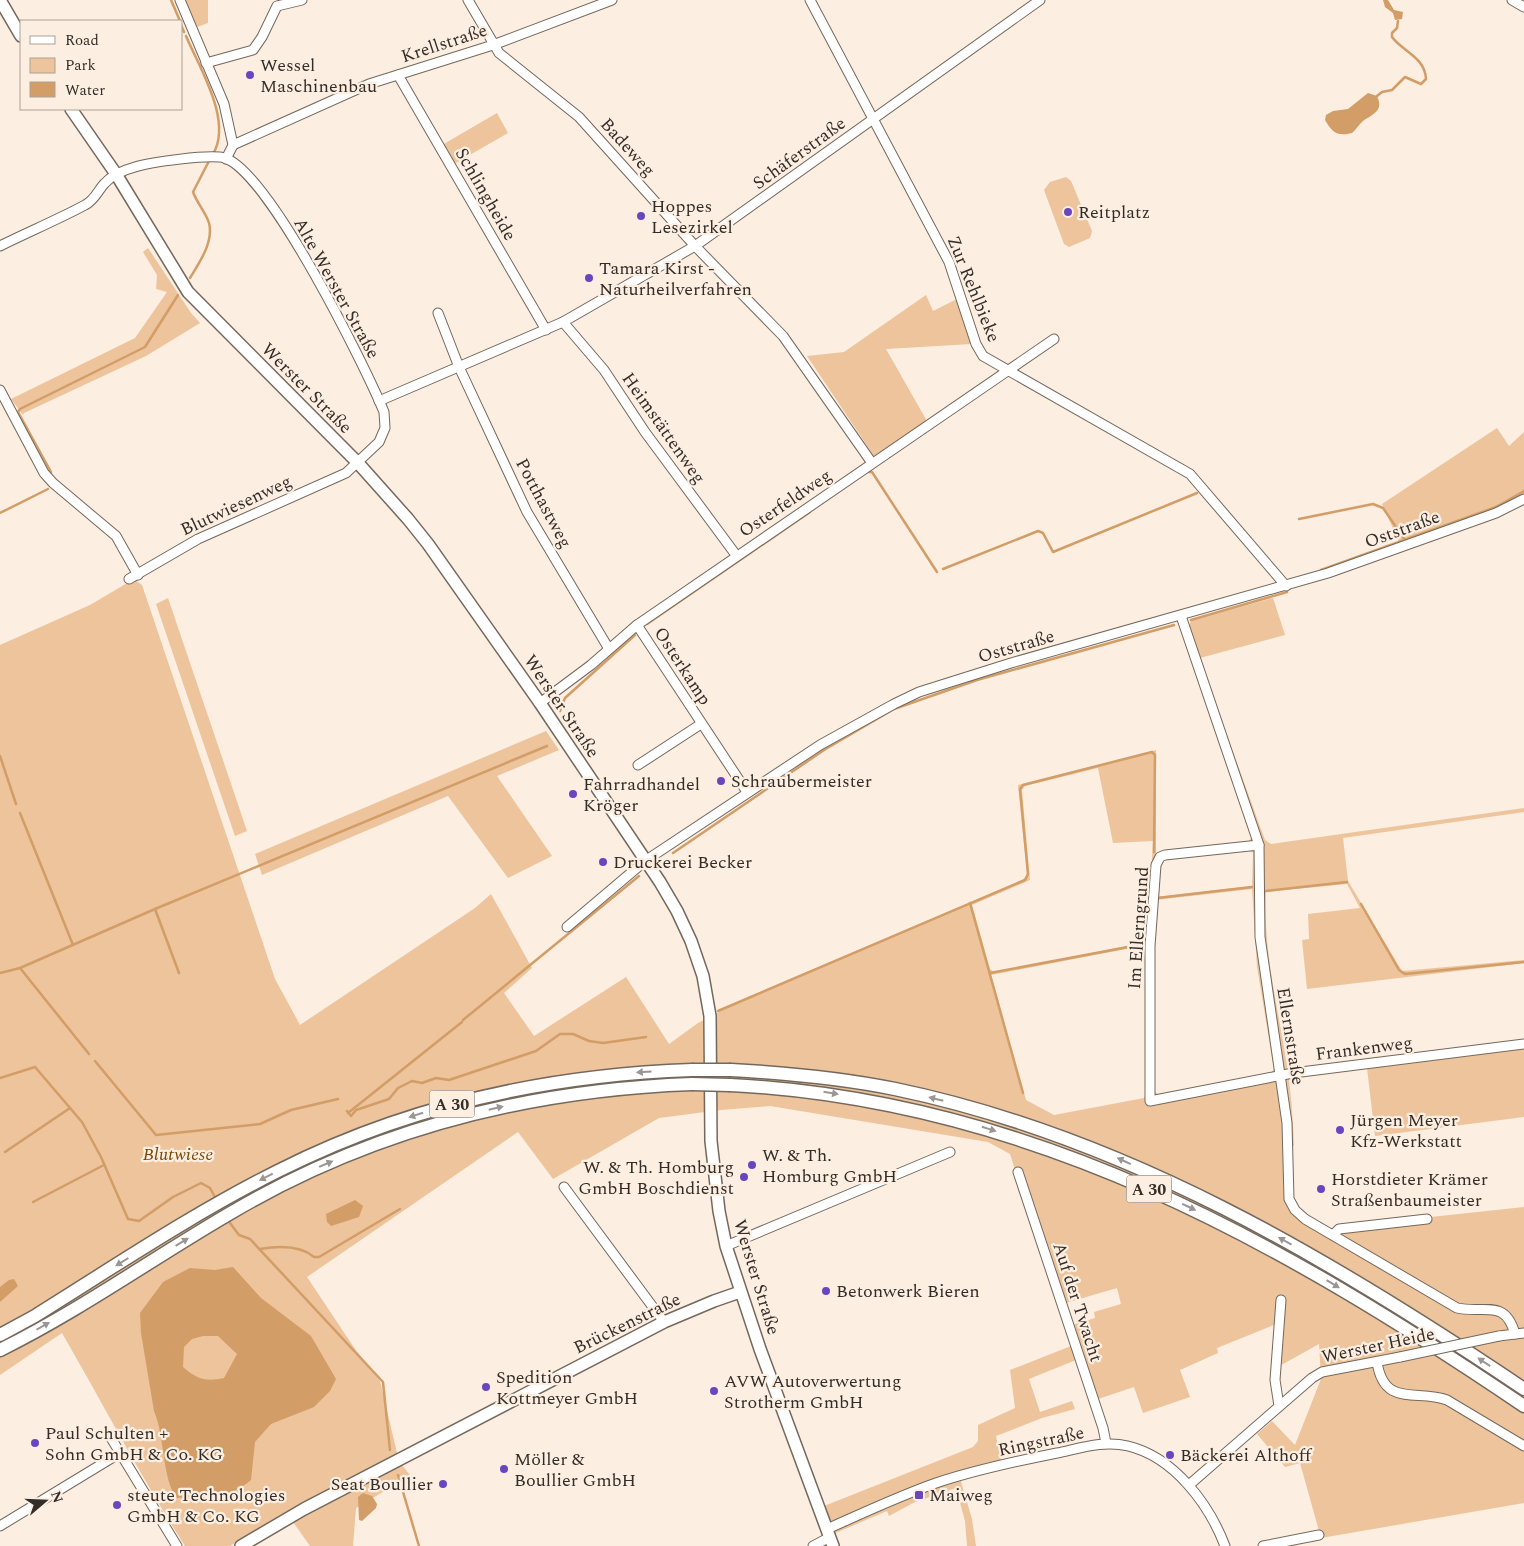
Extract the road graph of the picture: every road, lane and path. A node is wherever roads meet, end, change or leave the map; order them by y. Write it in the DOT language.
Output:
graph roads {
  1 [pos="0,0"];
  2 [pos="180,0"];
  3 [pos="302,0"];
  4 [pos="468,0"];
  5 [pos="612,0"];
  6 [pos="810,0"];
  7 [pos="1040,0"];
  8 [pos="1512,0"];
  9 [pos="278,3"];
  10 [pos="1524,7"];
  11 [pos="20,34"];
  12 [pos="493,45"];
  13 [pos="206,63"];
  14 [pos="398,75"];
  15 [pos="72,110"];
  16 [pos="873,120"];
  17 [pos="233,145"];
  18 [pos="223,158"];
  19 [pos="116,174"];
  20 [pos="0,246"];
  21 [pos="695,246"];
  22 [pos="438,313"];
  23 [pos="563,322"];
  24 [pos="546,330"];
  25 [pos="1054,339"];
  26 [pos="459,367"];
  27 [pos="1008,372"];
  28 [pos="0,390"];
  29 [pos="379,401"];
  30 [pos="358,463"];
  31 [pos="872,463"];
  32 [pos="1524,499"];
  33 [pos="736,555"];
  34 [pos="138,575"];
  35 [pos="129,579"];
  36 [pos="1286,586"];
  37 [pos="1181,616"];
  38 [pos="637,625"];
  39 [pos="609,649"];
  40 [pos="540,703"];
  41 [pos="701,724"];
  42 [pos="638,765"];
  43 [pos="747,792"];
  44 [pos="1259,845"];
  45 [pos="645,861"];
  46 [pos="567,927"];
  47 [pos="1524,1044"];
  48 [pos="1282,1076"];
  49 [pos="1150,1101"];
  50 [pos="950,1152"];
  51 [pos="1018,1172"];
  52 [pos="564,1187"];
  53 [pos="1427,1219"];
  54 [pos="1333,1235"];
  55 [pos="726,1246"];
  56 [pos="740,1292"];
  57 [pos="1281,1300"];
  58 [pos="664,1322"];
  59 [pos="1519,1334"];
  60 [pos="0,1335"];
  61 [pos="0,1350"];
  62 [pos="1378,1362"];
  63 [pos="1524,1389"];
  64 [pos="1279,1406"];
  65 [pos="1524,1406"];
  66 [pos="111,1438"];
  67 [pos="1106,1443"];
  68 [pos="1524,1446"];
  69 [pos="120,1453"];
  70 [pos="1189,1485"];
  71 [pos="0,1526"];
  72 [pos="1319,1535"];
  73 [pos="830,1537"];
  74 [pos="177,1546"];
  75 [pos="241,1546"];
  76 [pos="813,1546"];
  77 [pos="1225,1546"];
  78 [pos="1263,1546"];
  1 -- 11 [label="main road"];
  2 -- 13 [label="street"];
  3 -- 9 [label="street"];
  4 -- 12 [label="street, Badeweg"];
  5 -- 12 [label="street, Krellstraße"];
  6 -- 16 [label="street, Zur Rehlbieke"];
  7 -- 16 [label="street, Schäferstraße"];
  8 -- 10 [label="street"];
  9 -- 13 [label="street"];
  12 -- 14 [label="street, Krellstraße"];
  12 -- 21 [label="street, Badeweg"];
  13 -- 17 [label="street"];
  14 -- 17 [label="street, Krellstraße"];
  14 -- 24 [label="street, Schlingheide"];
  15 -- 19 [label="main road, Werster Straße"];
  16 -- 21 [label="street, Schäferstraße"];
  16 -- 27 [label="street, Zur Rehlbieke"];
  17 -- 18 [label="street"];
  18 -- 19 [label="street"];
  18 -- 29 [label="street, Alte Werster Straße"];
  19 -- 20 [label="street"];
  19 -- 30 [label="main road, Werster Straße"];
  21 -- 23 [label="street, Schäferstraße"];
  21 -- 31 [label="street, Badeweg"];
  22 -- 26 [label="street"];
  23 -- 24 [label="street, Schäferstraße"];
  23 -- 33 [label="street, Heimstättenweg"];
  24 -- 26 [label="street, Schäferstraße"];
  25 -- 27 [label="street, Osterfeldweg"];
  26 -- 29 [label="street, Schäferstraße"];
  26 -- 39 [label="street, Potthastweg"];
  27 -- 31 [label="street, Osterfeldweg"];
  27 -- 36 [label="street, Zur Rehlbieke"];
  28 -- 34 [label="street"];
  29 -- 30 [label="street, Alte Werster Straße"];
  30 -- 34 [label="street, Blutwiesenweg"];
  30 -- 40 [label="main road, Werster Straße"];
  31 -- 33 [label="street, Osterfeldweg"];
  32 -- 36 [label="street, Oststraße"];
  33 -- 38 [label="street, Osterfeldweg"];
  34 -- 35 [label="street, Blutwiesenweg"];
  36 -- 37 [label="street, Oststraße"];
  37 -- 43 [label="street, Oststraße"];
  37 -- 44 [label="street, Ellernstraße"];
  38 -- 39 [label="street, Osterfeldweg"];
  38 -- 41 [label="street, Osterkamp"];
  39 -- 40 [label="street, Osterfeldweg"];
  40 -- 45 [label="main road, Werster Straße"];
  41 -- 42 [label="street, Osterkamp"];
  41 -- 43 [label="street, Osterkamp"];
  43 -- 45 [label="street, Oststraße"];
  44 -- 48 [label="street, Ellernstraße"];
  44 -- 49 [label="street, Im Ellerngrund"];
  45 -- 46 [label="street, Oststraße"];
  45 -- 55 [label="main road, Werster Straße"];
  47 -- 48 [label="street, Frankenweg"];
  48 -- 49 [label="street, Frankenweg"];
  48 -- 54 [label="street, Ellernstraße"];
  50 -- 55 [label="street"];
  51 -- 67 [label="street, Auf der Twacht"];
  52 -- 58 [label="street"];
  53 -- 54 [label="street"];
  54 -- 59 [label="street, Ellernstraße"];
  55 -- 56 [label="main road, Werster Straße"];
  56 -- 58 [label="main road, Brückenstraße"];
  56 -- 73 [label="main road, Werster Straße"];
  57 -- 64 [label="street"];
  58 -- 75 [label="main road, Brückenstraße"];
  59 -- 62 [label="street, Werster Heide, bridge"];
  63 -- 60 [label="highway, A 30, one-way, bridge"];
  61 -- 65 [label="highway, A 30, one-way, bridge"];
  62 -- 64 [label="street, Werster Heide"];
  62 -- 68 [label="street"];
  64 -- 70 [label="street, Werster Heide"];
  66 -- 69 [label="street"];
  67 -- 70 [label="street, Ringstraße"];
  67 -- 73 [label="street, Ringstraße"];
  69 -- 71 [label="street"];
  69 -- 74 [label="street"];
  70 -- 77 [label="street, Ringstraße"];
  72 -- 78 [label="street"];
  73 -- 76 [label="street, Ringstraße"];
}
